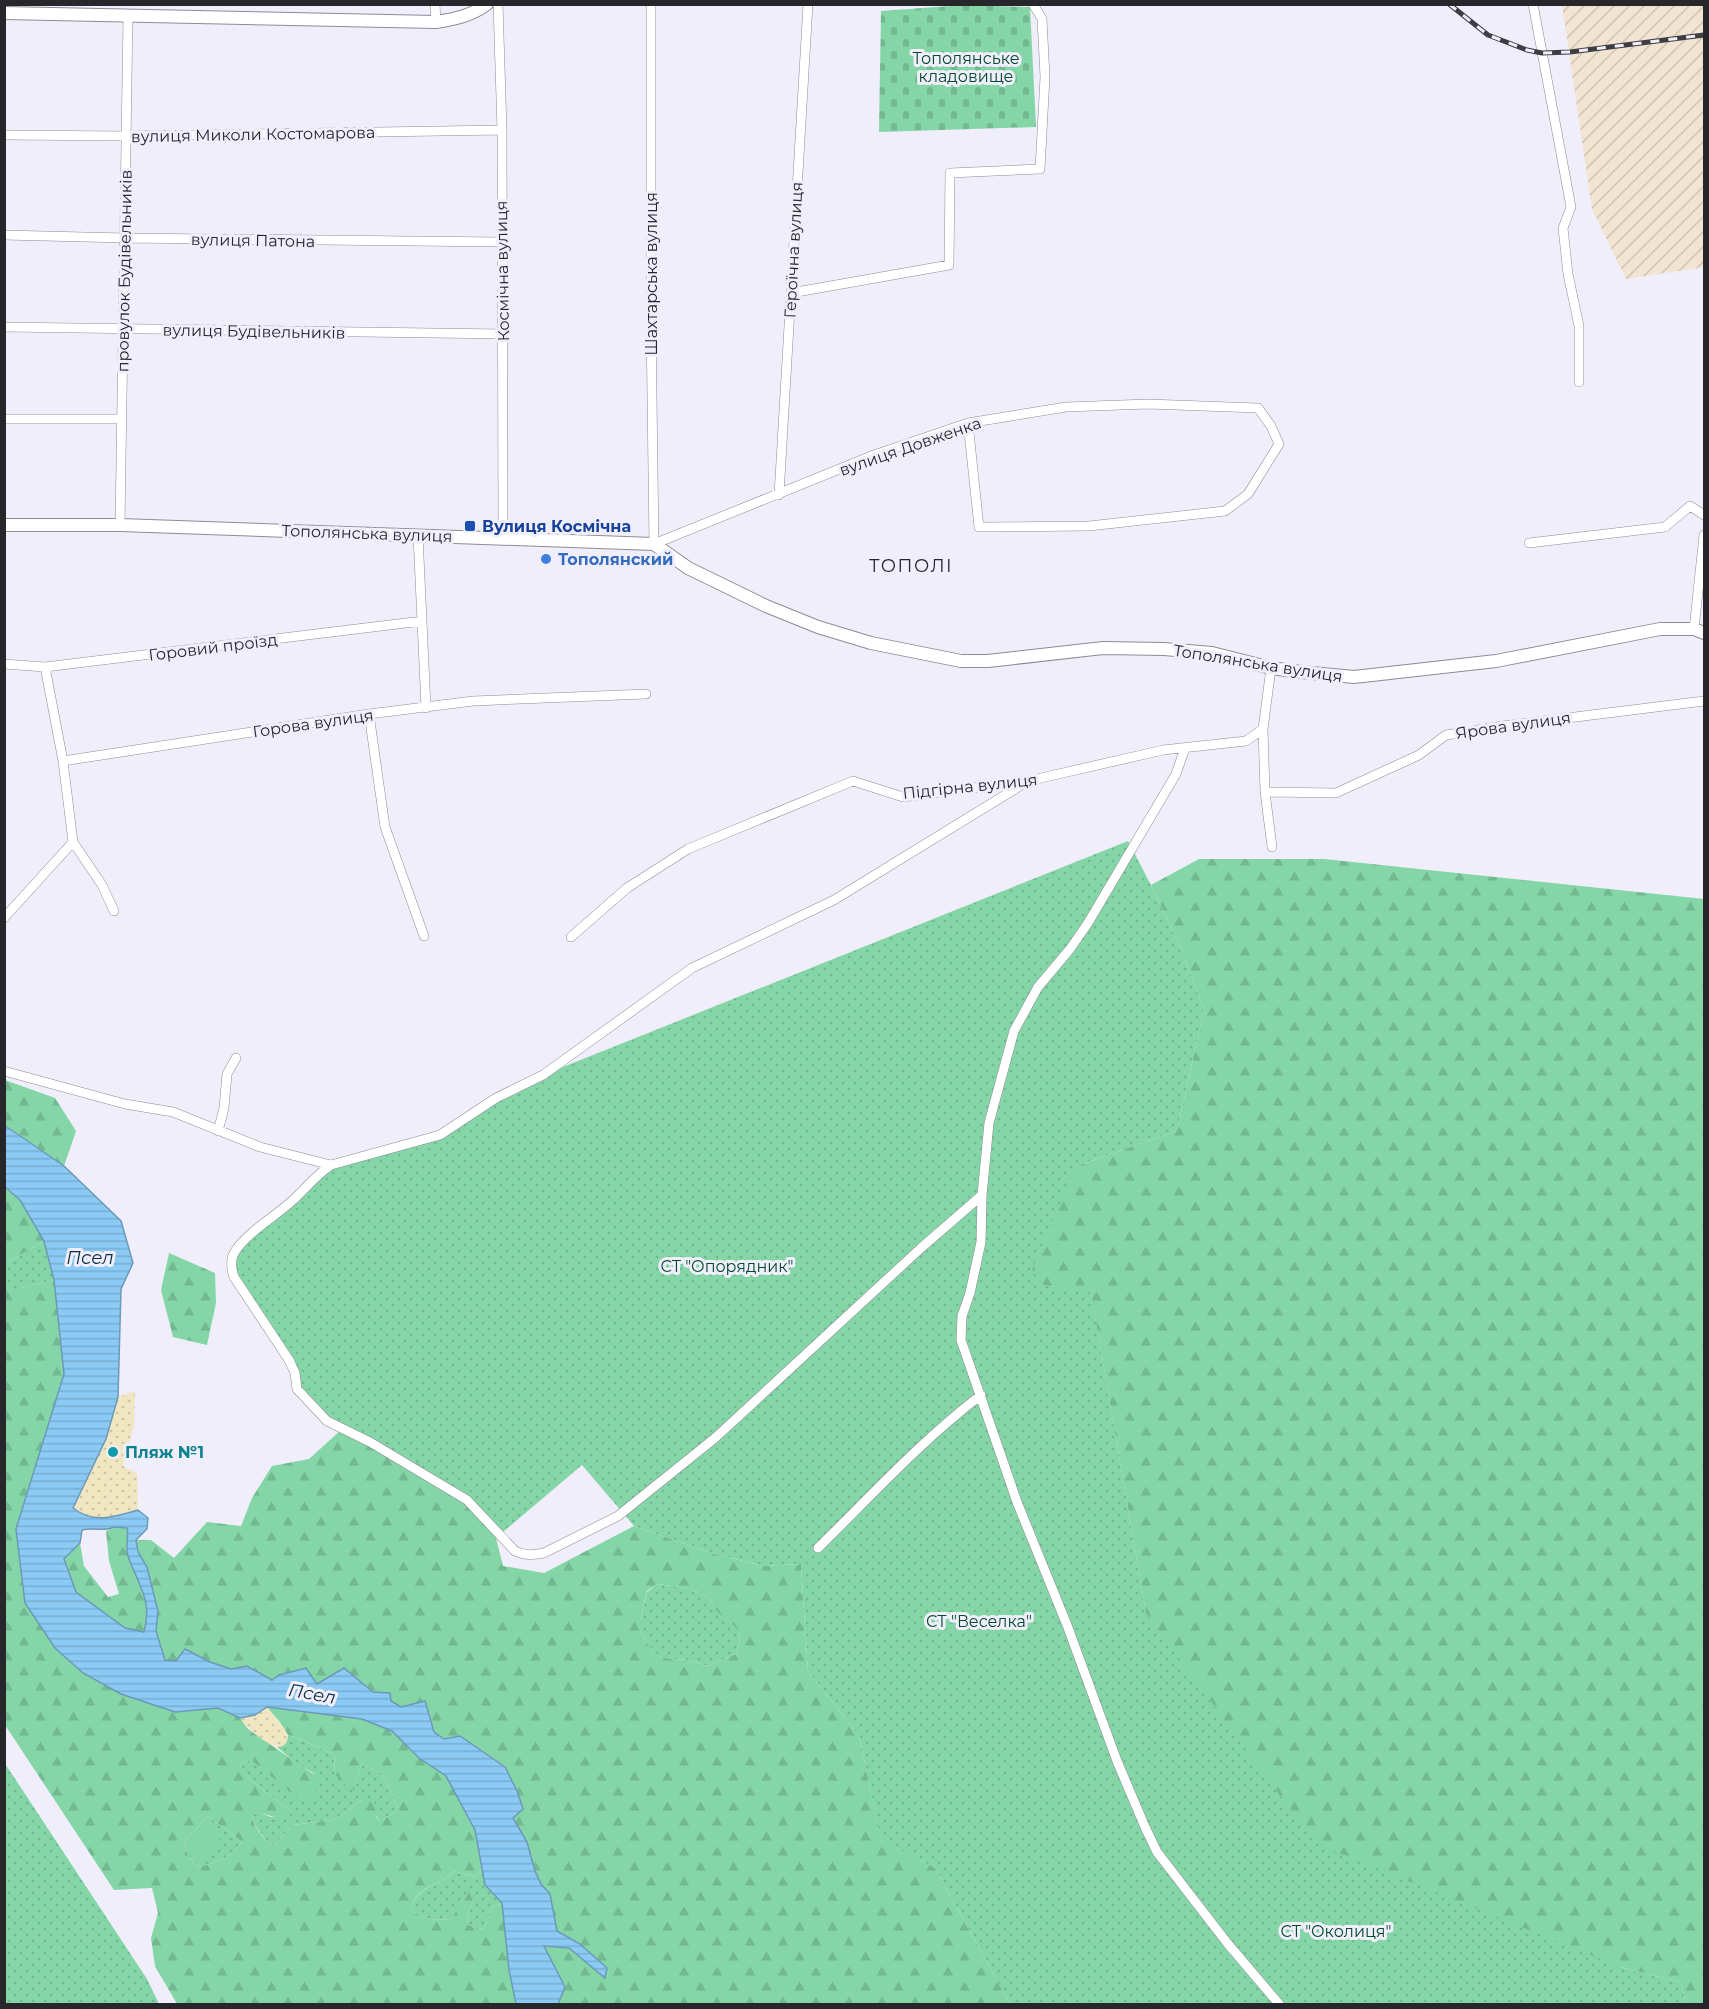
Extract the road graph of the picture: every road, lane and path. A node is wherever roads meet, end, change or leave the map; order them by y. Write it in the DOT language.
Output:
graph roads {
  1 [pos="435,4"];
  2 [pos="498,4"];
  3 [pos="651,4"];
  4 [pos="808,4"];
  5 [pos="1034,4"];
  6 [pos="1533,4"];
  7 [pos="480,6"];
  8 [pos="4,12"];
  9 [pos="128,15"];
  10 [pos="436,22"];
  11 [pos="502,130"];
  12 [pos="4,135"];
  13 [pos="126,136"];
  14 [pos="4,235"];
  15 [pos="124,238"];
  16 [pos="501,242"];
  17 [pos="791,293"];
  18 [pos="4,327"];
  19 [pos="123,329"];
  20 [pos="504,334"];
  21 [pos="1579,382"];
  22 [pos="4,419"];
  23 [pos="121,419"];
  24 [pos="968,423"];
  25 [pos="779,495"];
  26 [pos="1704,515"];
  27 [pos="4,525"];
  28 [pos="120,525"];
  29 [pos="418,535"];
  30 [pos="1704,535"];
  31 [pos="503,538"];
  32 [pos="1529,543"];
  33 [pos="654,544"];
  34 [pos="422,621"];
  35 [pos="1699,631"];
  36 [pos="4,664"];
  37 [pos="45,668"];
  38 [pos="1271,668"];
  39 [pos="646,694"];
  40 [pos="1704,701"];
  41 [pos="426,708"];
  42 [pos="369,714"];
  43 [pos="1263,729"];
  44 [pos="1185,748"];
  45 [pos="63,761"];
  46 [pos="1028,782"];
  47 [pos="1264,792"];
  48 [pos="73,842"];
  49 [pos="1272,847"];
  50 [pos="114,911"];
  51 [pos="4,918"];
  52 [pos="424,936"];
  53 [pos="570,937"];
  54 [pos="236,1058"];
  55 [pos="4,1071"];
  56 [pos="218,1131"];
  57 [pos="331,1165"];
  58 [pos="982,1195"];
  59 [pos="981,1395"];
  60 [pos="818,1548"];
  61 [pos="1279,2004"];
  1 -- 10 [label="street"];
  2 -- 11 [label="street, Космічна вулиця"];
  3 -- 33 [label="street, Шахтарська вулиця"];
  4 -- 17 [label="street, Героїчна вулиця"];
  5 -- 17 [label="street"];
  6 -- 21 [label="street"];
  7 -- 10 [label="street"];
  8 -- 9 [label="street"];
  9 -- 10 [label="street"];
  9 -- 13 [label="street, провулок Будівельників"];
  11 -- 13 [label="street, вулиця Миколи Костомарова"];
  11 -- 16 [label="street, Космічна вулиця"];
  12 -- 13 [label="street, вулиця Миколи Костомарова"];
  13 -- 15 [label="street, провулок Будівельників"];
  14 -- 15 [label="street, вулиця Патона"];
  15 -- 16 [label="street, вулиця Патона"];
  15 -- 19 [label="street, провулок Будівельників"];
  16 -- 20 [label="street, Космічна вулиця"];
  17 -- 25 [label="street, Героїчна вулиця"];
  18 -- 19 [label="street, вулиця Будівельників"];
  19 -- 20 [label="street, вулиця Будівельників"];
  19 -- 23 [label="street, провулок Будівельників"];
  20 -- 31 [label="street, Космічна вулиця"];
  22 -- 23 [label="street"];
  23 -- 28 [label="street, провулок Будівельників"];
  24 -- 24 [label="street, вулиця Довженка"];
  24 -- 25 [label="street, вулиця Довженка"];
  25 -- 33 [label="street, вулиця Довженка"];
  26 -- 32 [label="street"];
  27 -- 28 [label="street, Тополянська вулиця"];
  28 -- 29 [label="street, Тополянська вулиця"];
  29 -- 31 [label="street, Тополянська вулиця"];
  29 -- 34 [label="street"];
  30 -- 35 [label="street"];
  31 -- 33 [label="street, Тополянська вулиця"];
  33 -- 38 [label="street, Тополянська вулиця"];
  34 -- 37 [label="street, Горовий проїзд"];
  34 -- 41 [label="street"];
  35 -- 38 [label="street, Тополянська вулиця"];
  36 -- 37 [label="street, Горовий проїзд"];
  37 -- 45 [label="street"];
  38 -- 43 [label="street"];
  39 -- 41 [label="street, Горова вулиця"];
  40 -- 47 [label="street, Ярова вулиця"];
  41 -- 42 [label="street, Горова вулиця"];
  42 -- 45 [label="street, Горова вулиця"];
  42 -- 52 [label="street"];
  43 -- 44 [label="street, Підгірна вулиця"];
  43 -- 47 [label="street"];
  44 -- 46 [label="street, Підгірна вулиця"];
  44 -- 58 [label="street"];
  45 -- 48 [label="street"];
  46 -- 53 [label="street, Підгірна вулиця"];
  46 -- 57 [label="street"];
  47 -- 49 [label="street"];
  48 -- 50 [label="street"];
  48 -- 51 [label="street"];
  54 -- 56 [label="street"];
  55 -- 56 [label="street"];
  56 -- 57 [label="street"];
  57 -- 58 [label="street"];
  58 -- 59 [label="street"];
  59 -- 60 [label="street"];
  59 -- 61 [label="street"];
}
